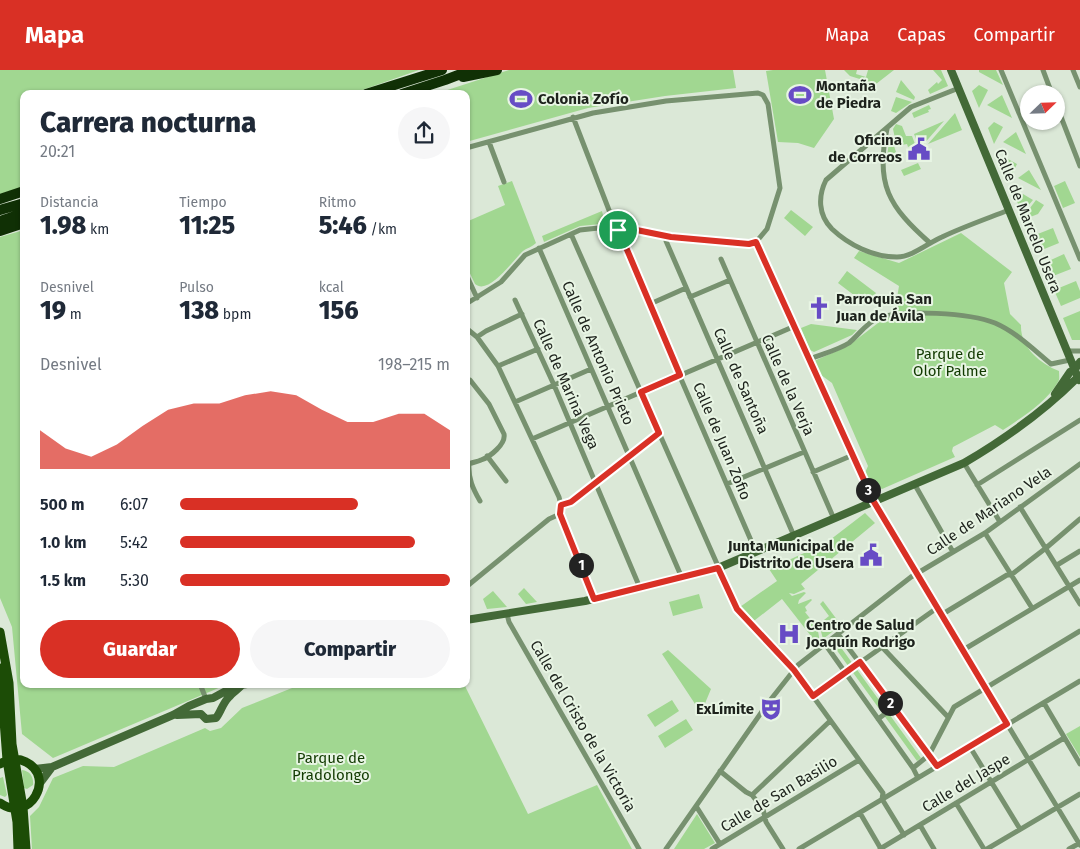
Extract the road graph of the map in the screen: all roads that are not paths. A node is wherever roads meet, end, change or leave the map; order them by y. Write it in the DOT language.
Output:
graph roads {
  1 [pos="471,70"];
  2 [pos="497,70"];
  3 [pos="951,70"];
  4 [pos="1001,70"];
  5 [pos="1043,70"];
  6 [pos="1073,70"];
  7 [pos="444,75"];
  8 [pos="1049,85"];
  9 [pos="1080,87"];
  10 [pos="959,88"];
  11 [pos="382,90"];
  12 [pos="411,90"];
  13 [pos="573,117"];
  14 [pos="1065,127"];
  15 [pos="888,128"];
  16 [pos="488,142"];
  17 [pos="470,147"];
  18 [pos="1080,166"];
  19 [pos="504,182"];
  20 [pos="20,192"];
  21 [pos="0,199"];
  22 [pos="20,204"];
  23 [pos="0,210"];
  24 [pos="1009,210"];
  25 [pos="20,214"];
  26 [pos="0,221"];
  27 [pos="20,224"];
  28 [pos="617,226"];
  29 [pos="0,231"];
  30 [pos="571,234"];
  31 [pos="667,236"];
  32 [pos="756,242"];
  33 [pos="930,243"];
  34 [pos="539,248"];
  35 [pos="1080,259"];
  36 [pos="721,260"];
  37 [pos="730,280"];
  38 [pos="470,283"];
  39 [pos="686,288"];
  40 [pos="690,297"];
  41 [pos="477,298"];
  42 [pos="515,300"];
  43 [pos="470,302"];
  44 [pos="650,304"];
  45 [pos="522,314"];
  46 [pos="795,326"];
  47 [pos="470,331"];
  48 [pos="477,337"];
  49 [pos="756,342"];
  50 [pos="1065,348"];
  51 [pos="538,349"];
  52 [pos="1080,351"];
  53 [pos="717,359"];
  54 [pos="810,359"];
  55 [pos="1070,360"];
  56 [pos="1080,362"];
  57 [pos="498,366"];
  58 [pos="591,369"];
  59 [pos="1075,369"];
  60 [pos="680,375"];
  61 [pos="1079,379"];
  62 [pos="470,380"];
  63 [pos="554,385"];
  64 [pos="641,392"];
  65 [pos="1052,400"];
  66 [pos="515,402"];
  67 [pos="608,406"];
  68 [pos="1080,420"];
  69 [pos="569,423"];
  70 [pos="659,433"];
  71 [pos="532,438"];
  72 [pos="804,452"];
  73 [pos="853,455"];
  74 [pos="488,456"];
  75 [pos="630,456"];
  76 [pos="964,463"];
  77 [pos="470,464"];
  78 [pos="1080,464"];
  79 [pos="765,468"];
  80 [pos="813,472"];
  81 [pos="470,479"];
  82 [pos="506,481"];
  83 [pos="596,482"];
  84 [pos="727,484"];
  85 [pos="915,485"];
  86 [pos="977,485"];
  87 [pos="480,501"];
  88 [pos="874,502"];
  89 [pos="561,505"];
  90 [pos="1020,507"];
  91 [pos="560,514"];
  92 [pos="834,519"];
  93 [pos="1080,519"];
  94 [pos="1000,522"];
  95 [pos="985,533"];
  96 [pos="794,536"];
  97 [pos="1046,548"];
  98 [pos="1080,551"];
  99 [pos="756,552"];
  100 [pos="953,552"];
  101 [pos="1057,565"];
  102 [pos="718,568"];
  103 [pos="917,574"];
  104 [pos="1011,575"];
  105 [pos="682,578"];
  106 [pos="1080,580"];
  107 [pos="470,584"];
  108 [pos="1069,586"];
  109 [pos="640,588"];
  110 [pos="594,599"];
  111 [pos="1080,604"];
  112 [pos="937,608"];
  113 [pos="1032,608"];
  114 [pos="506,614"];
  115 [pos="941,615"];
  116 [pos="470,619"];
  117 [pos="1080,631"];
  118 [pos="0,632"];
  119 [pos="838,634"];
  120 [pos="825,644"];
  121 [pos="882,647"];
  122 [pos="963,650"];
  123 [pos="860,662"];
  124 [pos="0,668"];
  125 [pos="794,670"];
  126 [pos="846,672"];
  127 [pos="1080,681"];
  128 [pos="985,687"];
  129 [pos="202,688"];
  130 [pos="231,688"];
  131 [pos="240,688"];
  132 [pos="813,696"];
  133 [pos="207,699"];
  134 [pos="1044,703"];
  135 [pos="221,707"];
  136 [pos="893,708"];
  137 [pos="201,714"];
  138 [pos="173,715"];
  139 [pos="948,717"];
  140 [pos="878,719"];
  141 [pos="830,720"];
  142 [pos="1007,724"];
  143 [pos="1064,738"];
  144 [pos="970,747"];
  145 [pos="928,756"];
  146 [pos="859,760"];
  147 [pos="1029,760"];
  148 [pos="7,761"];
  149 [pos="1080,764"];
  150 [pos="937,766"];
  151 [pos="52,767"];
  152 [pos="913,768"];
  153 [pos="35,769"];
  154 [pos="720,771"];
  155 [pos="918,778"];
  156 [pos="992,782"];
  157 [pos="40,783"];
  158 [pos="1080,794"];
  159 [pos="752,795"];
  160 [pos="882,799"];
  161 [pos="0,803"];
  162 [pos="956,803"];
  163 [pos="696,806"];
  164 [pos="1057,807"];
  165 [pos="18,808"];
  166 [pos="860,813"];
  167 [pos="764,817"];
  168 [pos="920,825"];
  169 [pos="1020,829"];
  170 [pos="904,835"];
  171 [pos="720,844"];
  172 [pos="1080,844"];
  173 [pos="18,849"];
  174 [pos="26,849"];
  175 [pos="639,849"];
  176 [pos="666,849"];
  177 [pos="712,849"];
  178 [pos="783,849"];
  179 [pos="799,849"];
  180 [pos="881,849"];
  181 [pos="934,849"];
  182 [pos="985,849"];
  183 [pos="1069,849"];
  1 -- 7 [label="highway"];
  2 -- 7 [label="highway"];
  3 -- 10 [label="main road, Calle de Marcelo Usera"];
  4 -- 35 [label="street"];
  5 -- 8 [label="street"];
  6 -- 9 [label="street"];
  7 -- 11 [label="highway"];
  7 -- 12 [label="highway"];
  10 -- 15 [label="street"];
  10 -- 24 [label="main road, Calle de Marcelo Usera"];
  13 -- 16 [label="street"];
  13 -- 28 [label="street, Calle de Juan Zofio"];
  13 -- 32 [label="street"];
  14 -- 18 [label="street"];
  15 -- 33 [label="street"];
  15 -- 33 [label="street"];
  16 -- 17 [label="street"];
  16 -- 19 [label="street"];
  20 -- 21 [label="highway"];
  22 -- 23 [label="highway"];
  24 -- 33 [label="street"];
  24 -- 50 [label="main road, Calle de Marcelo Usera"];
  25 -- 26 [label="highway"];
  27 -- 29 [label="highway"];
  28 -- 30 [label="street"];
  28 -- 31 [label="street"];
  28 -- 44 [label="street, Calle de Juan Zofio"];
  30 -- 34 [label="street"];
  30 -- 64 [label="street"];
  31 -- 32 [label="street"];
  31 -- 39 [label="street, Calle de Santoña"];
  32 -- 46 [label="street"];
  34 -- 41 [label="street"];
  34 -- 58 [label="street, Calle de Antonio Prieto"];
  36 -- 37 [label="street, Calle de la Verja"];
  37 -- 40 [label="street"];
  37 -- 49 [label="street, Calle de la Verja"];
  38 -- 41 [label="street"];
  39 -- 40 [label="street, Calle de Santoña"];
  39 -- 44 [label="street"];
  40 -- 53 [label="street, Calle de Santoña"];
  41 -- 43 [label="street"];
  42 -- 45 [label="street, Calle de Marina Vega"];
  44 -- 60 [label="street, Calle de Juan Zofio"];
  45 -- 48 [label="street"];
  45 -- 51 [label="street, Calle de Marina Vega"];
  46 -- 49 [label="street"];
  46 -- 54 [label="street"];
  47 -- 48 [label="street"];
  48 -- 57 [label="street"];
  49 -- 53 [label="street"];
  49 -- 72 [label="street, Calle de la Verja"];
  50 -- 52 [label="street"];
  50 -- 55 [label="main road, Calle de Marcelo Usera"];
  51 -- 57 [label="street"];
  51 -- 63 [label="street, Calle de Marina Vega"];
  53 -- 60 [label="street"];
  53 -- 79 [label="street, Calle de Santoña"];
  54 -- 55 [label="street"];
  54 -- 73 [label="street"];
  55 -- 59 [label="main road, Calle de Marcelo Usera"];
  56 -- 59 [label="main road"];
  57 -- 66 [label="street"];
  58 -- 63 [label="street"];
  58 -- 67 [label="street, Calle de Antonio Prieto"];
  59 -- 61 [label="main road, Calle de Marcelo Usera"];
  59 -- 65 [label="main road"];
  60 -- 64 [label="street"];
  60 -- 84 [label="street, Calle de Juan Zofio"];
  61 -- 65 [label="main road"];
  62 -- 74 [label="street"];
  63 -- 66 [label="street"];
  63 -- 69 [label="street, Calle de Marina Vega"];
  64 -- 67 [label="street"];
  64 -- 70 [label="street"];
  65 -- 76 [label="main road"];
  66 -- 71 [label="street"];
  67 -- 69 [label="street"];
  67 -- 75 [label="street, Calle de Antonio Prieto"];
  68 -- 86 [label="street"];
  69 -- 71 [label="street"];
  69 -- 83 [label="street, Calle de Marina Vega"];
  70 -- 75 [label="street"];
  70 -- 102 [label="street"];
  71 -- 89 [label="street"];
  72 -- 79 [label="street"];
  72 -- 80 [label="street, Calle de la Verja"];
  73 -- 80 [label="street"];
  73 -- 88 [label="street"];
  74 -- 77 [label="street"];
  74 -- 82 [label="street"];
  75 -- 83 [label="street"];
  75 -- 105 [label="street, Calle de Antonio Prieto"];
  76 -- 85 [label="main road"];
  76 -- 86 [label="street"];
  78 -- 90 [label="street, Calle de Mariano Vela"];
  79 -- 84 [label="street"];
  79 -- 96 [label="street, Calle de Santoña"];
  80 -- 92 [label="street, Calle de la Verja"];
  81 -- 87 [label="street"];
  83 -- 89 [label="street"];
  83 -- 109 [label="street, Calle de Marina Vega"];
  84 -- 99 [label="street, Calle de Juan Zofio"];
  85 -- 88 [label="main road"];
  85 -- 100 [label="street"];
  86 -- 94 [label="street"];
  88 -- 92 [label="main road"];
  88 -- 103 [label="street"];
  89 -- 91 [label="street"];
  90 -- 94 [label="street, Calle de Mariano Vela"];
  90 -- 97 [label="street"];
  91 -- 107 [label="street"];
  91 -- 110 [label="street"];
  92 -- 96 [label="main road"];
  93 -- 97 [label="street"];
  94 -- 95 [label="street, Calle de Mariano Vela"];
  95 -- 100 [label="street, Calle de Mariano Vela"];
  95 -- 104 [label="street"];
  96 -- 99 [label="main road"];
  97 -- 101 [label="street"];
  97 -- 104 [label="street"];
  98 -- 101 [label="street"];
  99 -- 102 [label="main road"];
  100 -- 103 [label="street, Calle de Mariano Vela"];
  101 -- 108 [label="street"];
  102 -- 105 [label="main road"];
  102 -- 125 [label="street"];
  103 -- 112 [label="street"];
  103 -- 119 [label="street, Calle de Mariano Vela"];
  104 -- 113 [label="street"];
  104 -- 115 [label="street"];
  105 -- 109 [label="main road"];
  106 -- 108 [label="street"];
  108 -- 111 [label="street"];
  108 -- 113 [label="street"];
  109 -- 110 [label="main road"];
  110 -- 114 [label="main road"];
  112 -- 115 [label="street"];
  112 -- 121 [label="street"];
  113 -- 122 [label="street"];
  114 -- 116 [label="main road"];
  114 -- 175 [label="street, Calle del Cristo de la Victoria"];
  115 -- 122 [label="street"];
  117 -- 128 [label="street"];
  118 -- 148 [label="main road"];
  119 -- 120 [label="street, Calle de Mariano Vela"];
  119 -- 123 [label="street"];
  120 -- 125 [label="street, Calle de Mariano Vela"];
  120 -- 126 [label="street"];
  121 -- 123 [label="street"];
  121 -- 139 [label="street"];
  122 -- 128 [label="street"];
  123 -- 126 [label="street"];
  123 -- 136 [label="street"];
  124 -- 148 [label="main road"];
  125 -- 132 [label="street"];
  125 -- 154 [label="street, Calle de Mariano Vela"];
  126 -- 132 [label="street"];
  126 -- 140 [label="street"];
  127 -- 134 [label="street"];
  128 -- 139 [label="street"];
  128 -- 142 [label="street"];
  129 -- 133 [label="street"];
  130 -- 133 [label="main road"];
  131 -- 135 [label="main road"];
  132 -- 141 [label="street"];
  133 -- 135 [label="main road"];
  133 -- 137 [label="main road"];
  133 -- 138 [label="main road"];
  134 -- 142 [label="street"];
  134 -- 143 [label="street"];
  135 -- 137 [label="main road"];
  136 -- 140 [label="street"];
  136 -- 145 [label="street"];
  137 -- 138 [label="main road"];
  138 -- 151 [label="main road"];
  139 -- 145 [label="street"];
  140 -- 152 [label="street"];
  141 -- 146 [label="street"];
  141 -- 159 [label="street"];
  142 -- 144 [label="street"];
  142 -- 147 [label="street"];
  143 -- 147 [label="street, Calle del Jaspe"];
  143 -- 149 [label="street"];
  144 -- 150 [label="street"];
  144 -- 156 [label="street"];
  145 -- 150 [label="street"];
  145 -- 152 [label="street"];
  146 -- 160 [label="street"];
  146 -- 167 [label="street, Calle de San Basilio"];
  147 -- 156 [label="street, Calle del Jaspe"];
  147 -- 164 [label="street"];
  148 -- 153 [label="main road"];
  148 -- 165 [label="main road"];
  150 -- 155 [label="street"];
  151 -- 153 [label="main road"];
  151 -- 157 [label="main road"];
  152 -- 155 [label="street"];
  153 -- 157 [label="main road"];
  154 -- 159 [label="street"];
  154 -- 163 [label="street, Calle de Mariano Vela"];
  155 -- 160 [label="street"];
  156 -- 162 [label="street, Calle del Jaspe"];
  156 -- 169 [label="street"];
  157 -- 165 [label="main road"];
  158 -- 164 [label="street"];
  159 -- 167 [label="street"];
  160 -- 166 [label="street"];
  160 -- 170 [label="street"];
  161 -- 165 [label="main road"];
  162 -- 168 [label="street, Calle del Jaspe"];
  162 -- 182 [label="street"];
  163 -- 171 [label="street"];
  163 -- 176 [label="street, Calle de Mariano Vela"];
  164 -- 169 [label="street"];
  164 -- 172 [label="street"];
  165 -- 173 [label="main road"];
  165 -- 174 [label="main road"];
  166 -- 179 [label="street"];
  166 -- 180 [label="street"];
  167 -- 171 [label="street, Calle de San Basilio"];
  167 -- 178 [label="street"];
  168 -- 170 [label="street, Calle del Jaspe"];
  168 -- 181 [label="street"];
  169 -- 182 [label="street"];
  170 -- 180 [label="street, Calle del Jaspe"];
  171 -- 177 [label="street, Calle de San Basilio"];
  172 -- 183 [label="street"];
}
